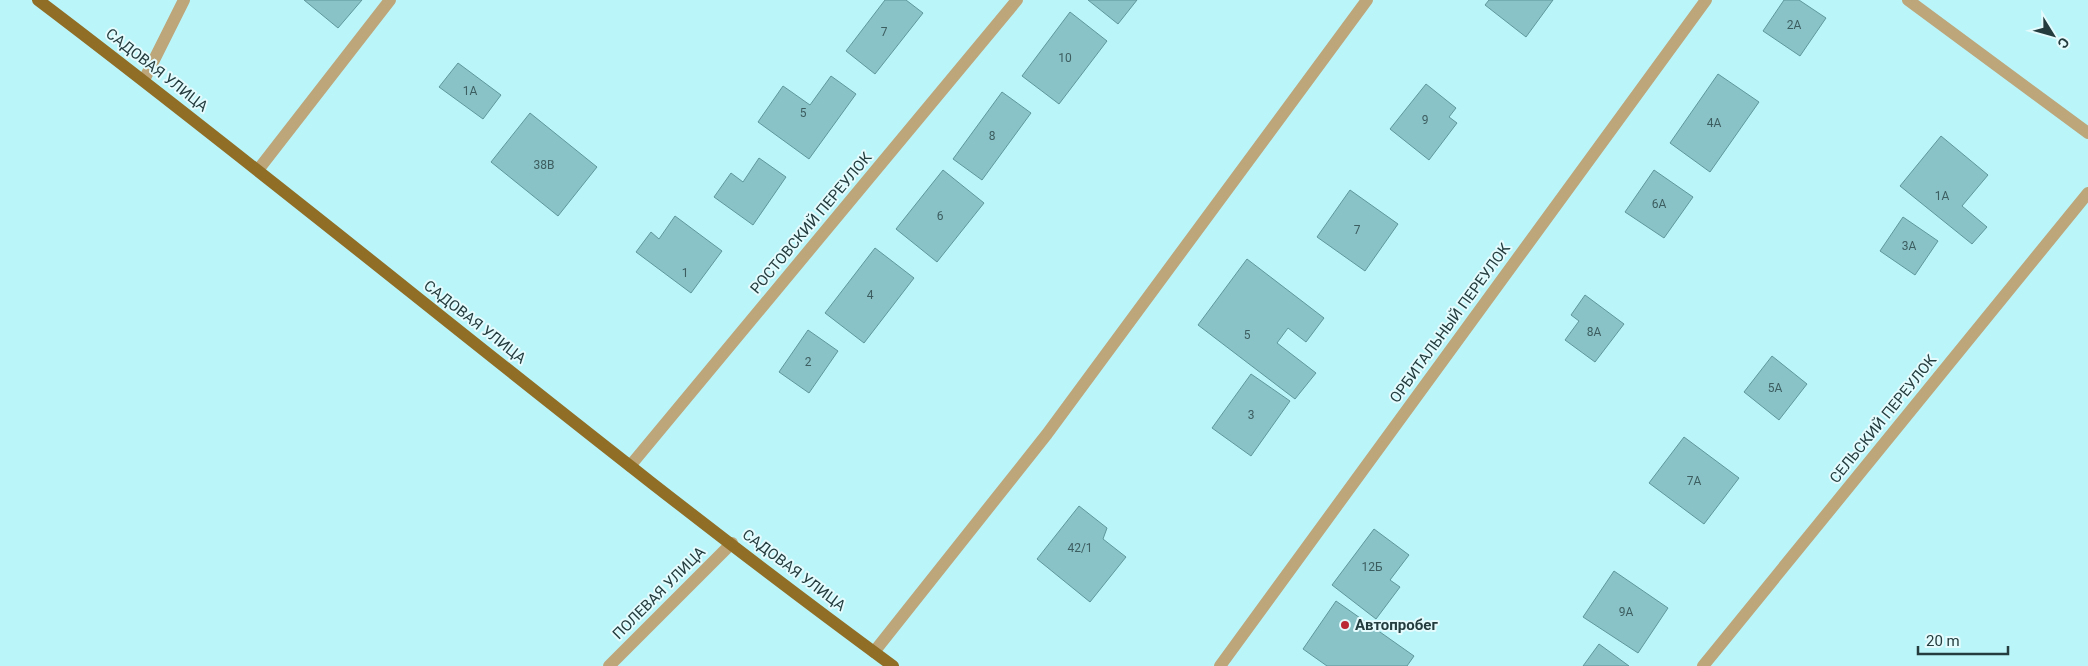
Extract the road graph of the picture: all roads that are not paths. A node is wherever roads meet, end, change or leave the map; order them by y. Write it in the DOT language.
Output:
graph roads {
  1 [pos="38,0"];
  2 [pos="184,0"];
  3 [pos="390,0"];
  4 [pos="1017,0"];
  5 [pos="1367,0"];
  6 [pos="1706,0"];
  7 [pos="1908,0"];
  8 [pos="144,80"];
  9 [pos="2088,133"];
  10 [pos="258,170"];
  11 [pos="2088,193"];
  12 [pos="630,466"];
  13 [pos="732,544"];
  14 [pos="874,652"];
  15 [pos="609,666"];
  16 [pos="893,666"];
  17 [pos="1220,666"];
  18 [pos="1703,666"];
  1 -- 8 [label="main road, САДОВАЯ УЛИЦА"];
  2 -- 8 [label="street"];
  3 -- 10 [label="street"];
  4 -- 12 [label="street, РОСТОВСКИЙ ПЕРЕУЛОК"];
  5 -- 14 [label="street"];
  6 -- 17 [label="street, ОРБИТАЛЬНЫЙ ПЕРЕУЛОК"];
  7 -- 9 [label="street"];
  8 -- 10 [label="main road, САДОВАЯ УЛИЦА"];
  10 -- 12 [label="main road, САДОВАЯ УЛИЦА"];
  11 -- 18 [label="street, СЕЛЬСКИЙ ПЕРЕУЛОК"];
  12 -- 13 [label="main road, САДОВАЯ УЛИЦА"];
  13 -- 14 [label="main road, САДОВАЯ УЛИЦА"];
  13 -- 15 [label="street, ПОЛЕВАЯ УЛИЦА"];
  14 -- 16 [label="main road, САДОВАЯ УЛИЦА"];
}
